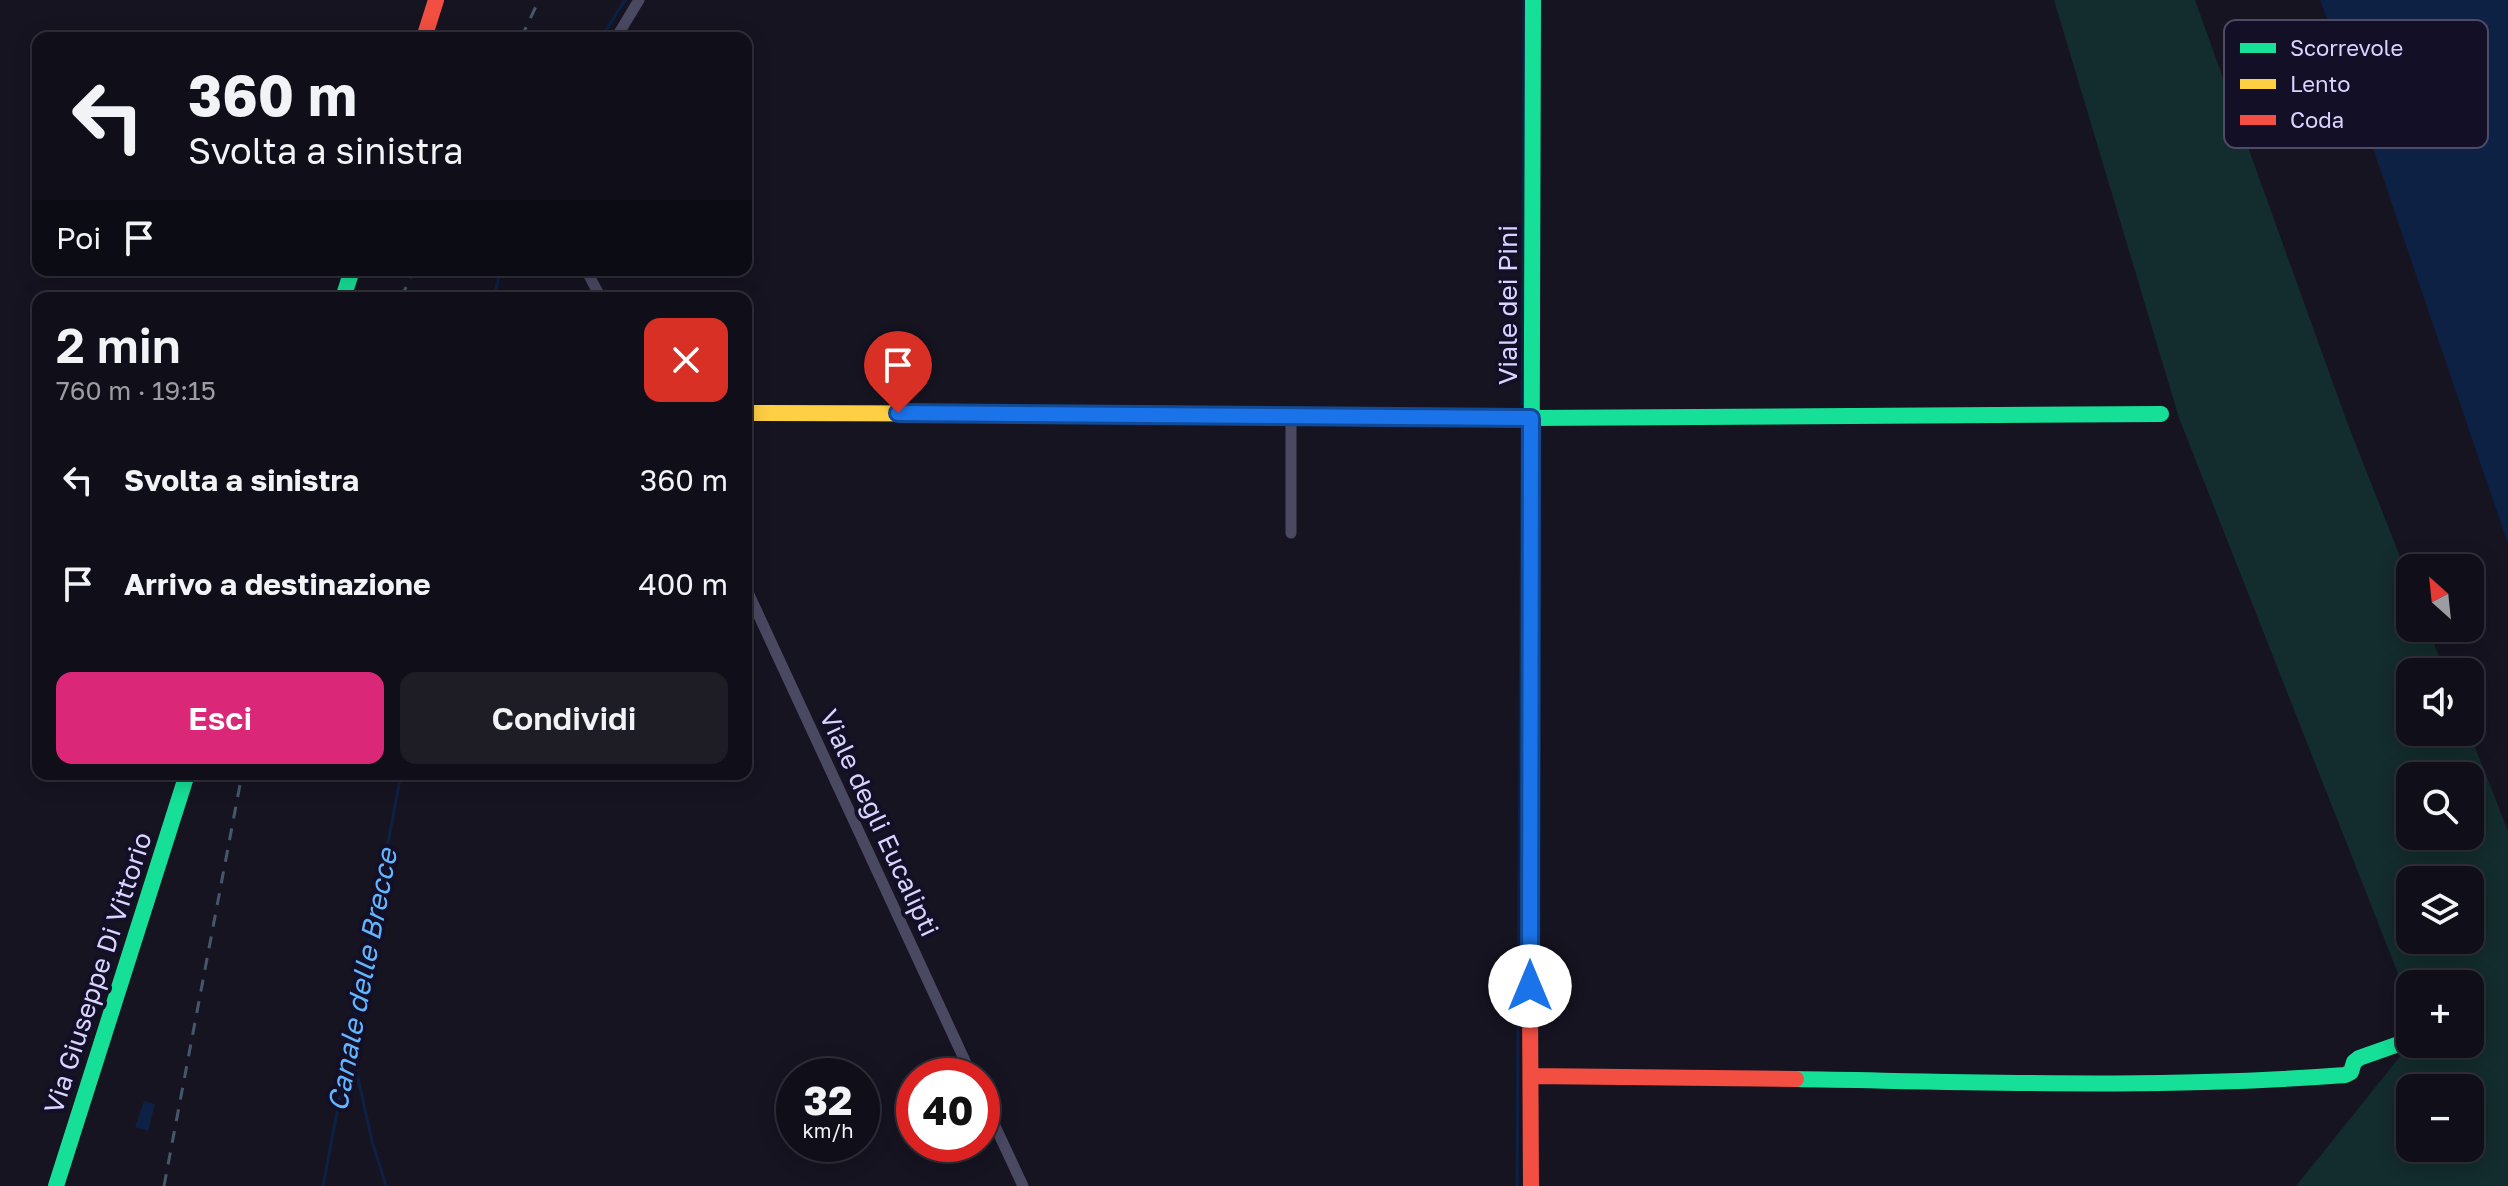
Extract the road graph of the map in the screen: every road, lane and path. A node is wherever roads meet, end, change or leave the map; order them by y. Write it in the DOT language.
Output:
graph roads {
  1 [pos="436,0"];
  2 [pos="639,0"];
  3 [pos="1533,0"];
  4 [pos="426,32"];
  5 [pos="620,32"];
  6 [pos="752,413"];
  7 [pos="1291,414"];
  8 [pos="2161,414"];
  9 [pos="1531,418"];
  10 [pos="1291,533"];
  11 [pos="752,601"];
  12 [pos="185,780"];
  13 [pos="2396,1045"];
  14 [pos="964,1058"];
  15 [pos="1531,1076"];
  16 [pos="1000,1137"];
  17 [pos="56,1186"];
  18 [pos="1023,1186"];
  19 [pos="1531,1186"];
  1 -- 4 [label="street"];
  2 -- 5 [label="street"];
  3 -- 9 [label="street, Viale dei Pini"];
  6 -- 7 [label="street"];
  7 -- 9 [label="street"];
  7 -- 10 [label="street"];
  8 -- 9 [label="street"];
  9 -- 15 [label="street, Viale dei Pini"];
  11 -- 14 [label="street, Viale degli Eucalipti"];
  12 -- 17 [label="street, Via Giuseppe Di Vittorio"];
  13 -- 15 [label="street"];
  15 -- 19 [label="street, Viale dei Pini"];
  16 -- 18 [label="street"];
}
